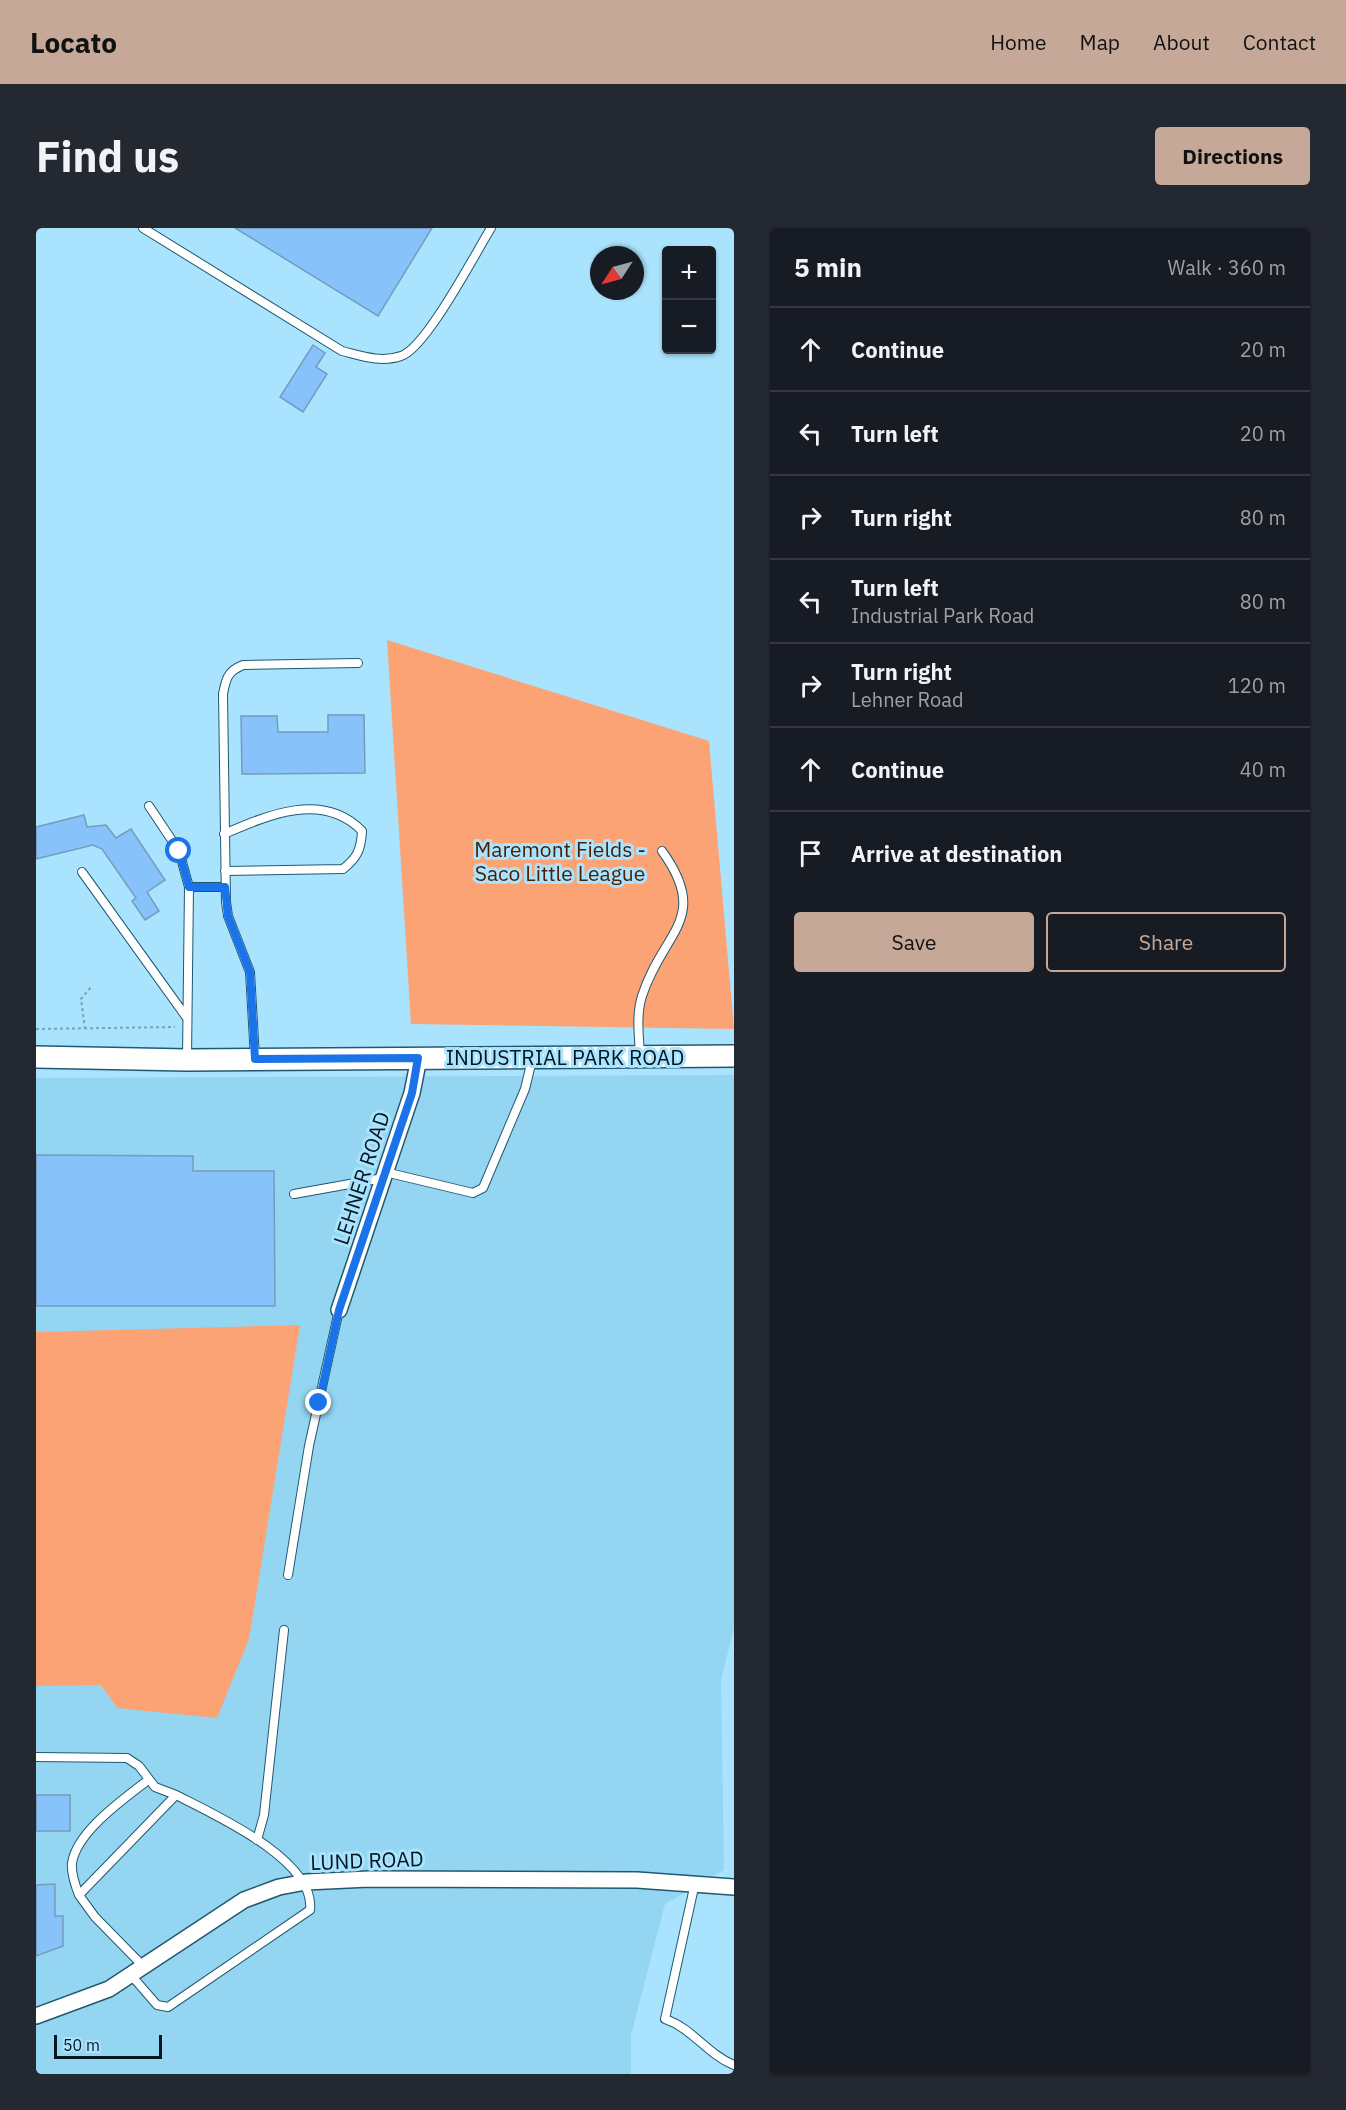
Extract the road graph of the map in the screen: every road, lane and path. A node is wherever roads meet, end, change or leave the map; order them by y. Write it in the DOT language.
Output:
graph roads {
  1 [pos="143,228"];
  2 [pos="491,228"];
  3 [pos="358,663"];
  4 [pos="149,806"];
  5 [pos="224,834"];
  6 [pos="662,851"];
  7 [pos="225,871"];
  8 [pos="82,872"];
  9 [pos="189,887"];
  10 [pos="225,887"];
  11 [pos="91,987"];
  12 [pos="187,1018"];
  13 [pos="187,1027"];
  14 [pos="36,1029"];
  15 [pos="85,1029"];
  16 [pos="734,1056"];
  17 [pos="36,1057"];
  18 [pos="532,1057"];
  19 [pos="640,1057"];
  20 [pos="418,1058"];
  21 [pos="187,1059"];
  22 [pos="255,1059"];
  23 [pos="384,1175"];
  24 [pos="294,1194"];
  25 [pos="339,1310"];
  26 [pos="288,1575"];
  27 [pos="284,1630"];
  28 [pos="36,1757"];
  29 [pos="148,1780"];
  30 [pos="176,1795"];
  31 [pos="257,1840"];
  32 [pos="306,1882"];
  33 [pos="695,1883"];
  34 [pos="734,1887"];
  35 [pos="78,1895"];
  36 [pos="137,1971"];
  37 [pos="36,2016"];
  38 [pos="734,2065"];
  1 -- 2 [label="lane"];
  3 -- 5 [label="lane"];
  4 -- 9 [label="lane"];
  5 -- 7 [label="lane"];
  5 -- 7 [label="lane"];
  6 -- 19 [label="lane"];
  7 -- 10 [label="lane"];
  8 -- 12 [label="lane"];
  9 -- 10 [label="lane"];
  9 -- 12 [label="lane"];
  10 -- 22 [label="lane"];
  11 -- 15 [label="path"];
  12 -- 13 [label="lane"];
  13 -- 15 [label="path"];
  13 -- 21 [label="lane"];
  14 -- 15 [label="path"];
  16 -- 19 [label="main road, INDUSTRIAL PARK ROAD"];
  17 -- 21 [label="main road, INDUSTRIAL PARK ROAD"];
  18 -- 19 [label="main road, INDUSTRIAL PARK ROAD"];
  18 -- 20 [label="main road, INDUSTRIAL PARK ROAD"];
  18 -- 23 [label="lane"];
  20 -- 22 [label="main road, INDUSTRIAL PARK ROAD"];
  20 -- 23 [label="street, LEHNER ROAD"];
  21 -- 22 [label="main road, INDUSTRIAL PARK ROAD"];
  23 -- 24 [label="lane"];
  23 -- 25 [label="street, LEHNER ROAD"];
  25 -- 26 [label="lane"];
  27 -- 31 [label="lane"];
  28 -- 29 [label="lane"];
  29 -- 30 [label="lane"];
  29 -- 35 [label="lane"];
  30 -- 31 [label="lane"];
  30 -- 35 [label="lane"];
  31 -- 32 [label="lane"];
  32 -- 33 [label="street, LUND ROAD"];
  32 -- 36 [label="street, LUND ROAD"];
  32 -- 36 [label="lane"];
  33 -- 34 [label="street, LUND ROAD"];
  33 -- 38 [label="lane"];
  35 -- 36 [label="lane"];
  36 -- 37 [label="street, LUND ROAD"];
}
